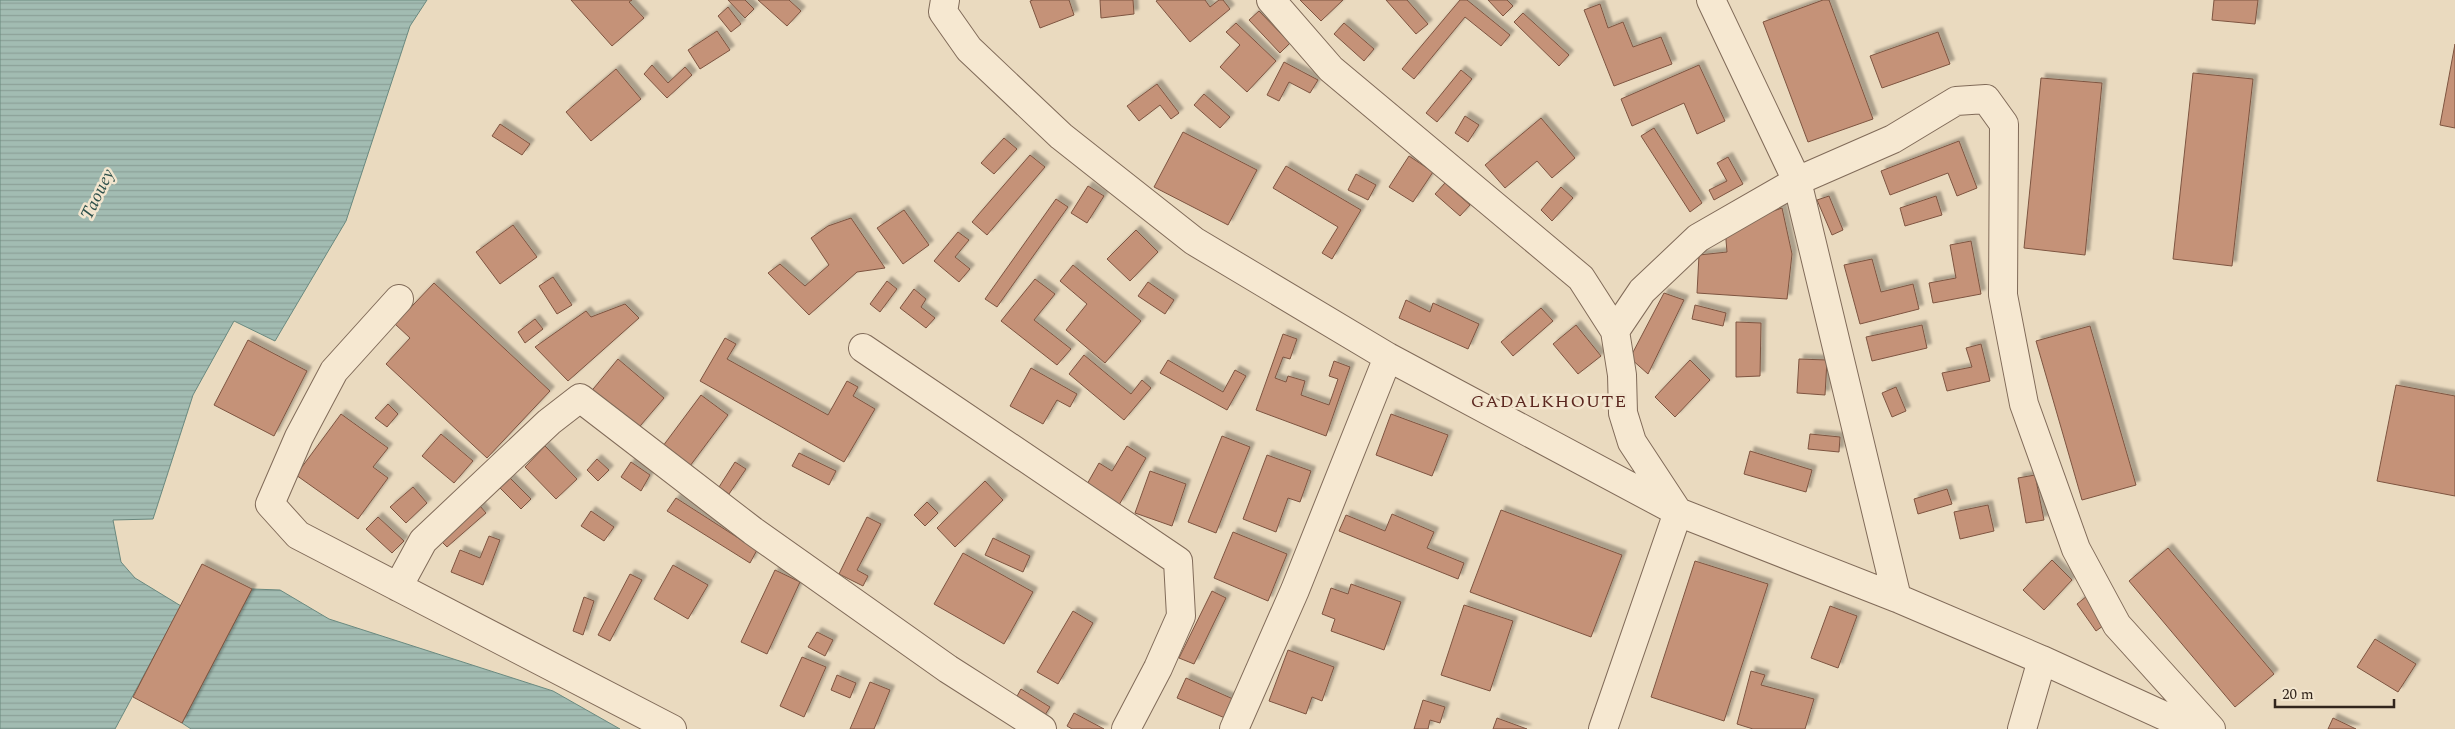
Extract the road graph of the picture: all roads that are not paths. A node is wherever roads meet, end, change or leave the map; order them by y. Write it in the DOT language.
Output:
graph roads {
  1 [pos="945,0"];
  2 [pos="1271,0"];
  3 [pos="1711,0"];
  4 [pos="1797,181"];
  5 [pos="399,299"];
  6 [pos="1615,331"];
  7 [pos="863,348"];
  8 [pos="1388,357"];
  9 [pos="1678,512"];
  10 [pos="398,587"];
  11 [pos="1897,598"];
  12 [pos="2042,660"];
  13 [pos="672,729"];
  14 [pos="1042,729"];
  15 [pos="1126,729"];
  16 [pos="1234,729"];
  17 [pos="1603,729"];
  18 [pos="2022,729"];
  19 [pos="2193,729"];
  20 [pos="2211,729"];
  1 -- 8 [label="street"];
  2 -- 6 [label="street"];
  3 -- 4 [label="street"];
  4 -- 6 [label="street"];
  4 -- 11 [label="street"];
  4 -- 20 [label="street"];
  5 -- 10 [label="street"];
  6 -- 9 [label="street"];
  7 -- 15 [label="street"];
  8 -- 9 [label="street"];
  8 -- 16 [label="street"];
  9 -- 11 [label="street"];
  9 -- 17 [label="street"];
  10 -- 13 [label="street"];
  10 -- 14 [label="street"];
  11 -- 12 [label="street"];
  12 -- 18 [label="street"];
  12 -- 19 [label="street"];
}
